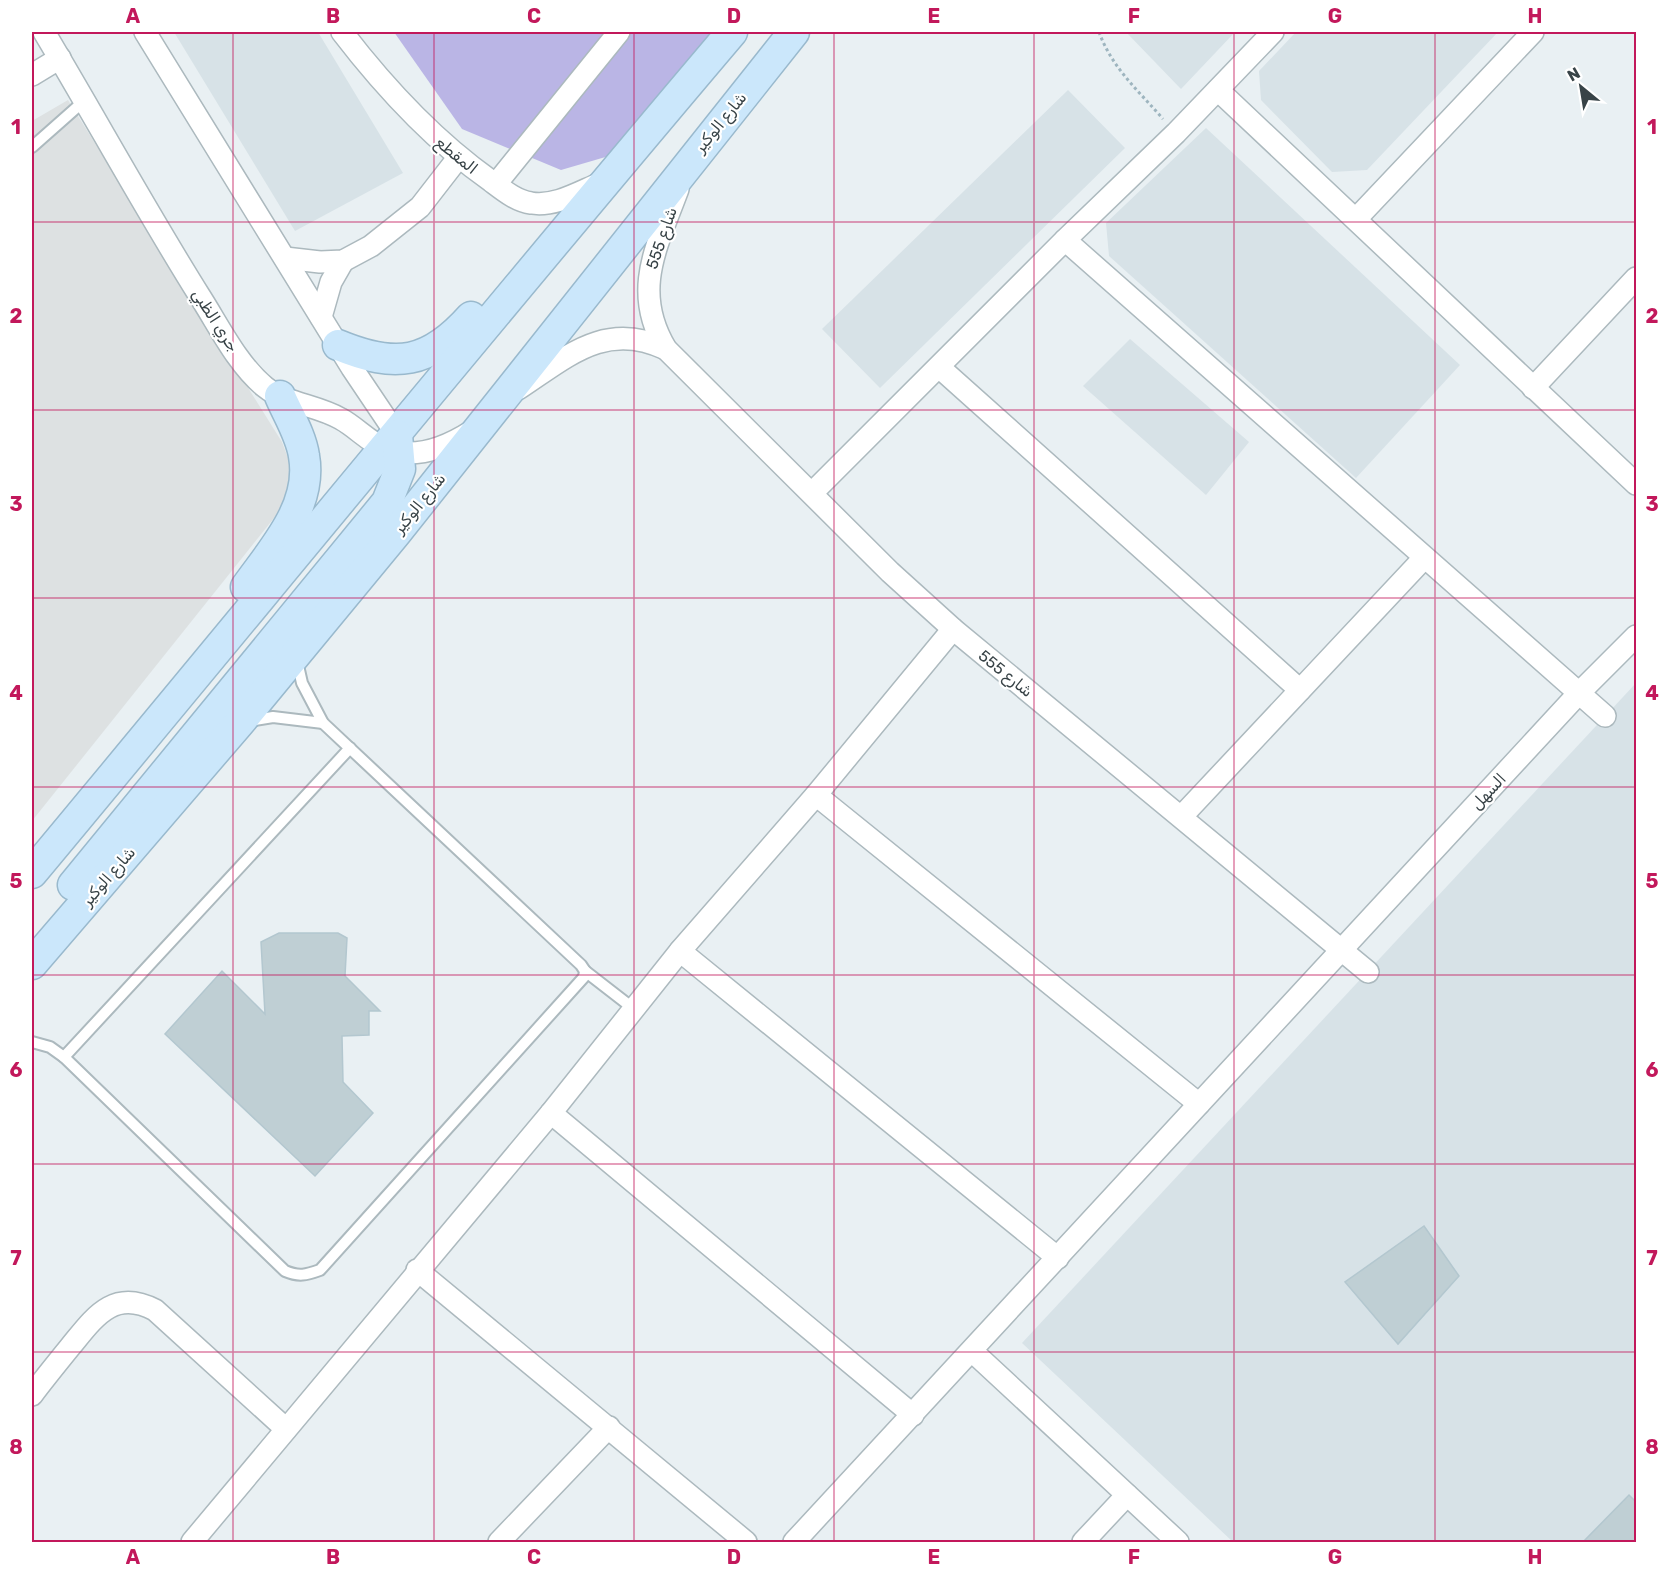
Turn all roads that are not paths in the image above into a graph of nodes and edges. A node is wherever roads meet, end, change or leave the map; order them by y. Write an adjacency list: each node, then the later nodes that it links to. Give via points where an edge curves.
1 (44, 32): 9 (street, جري الظبي)
2 (145, 32): 20 (street)
3 (342, 32): 14 (street, المقطع, via 399,100)
4 (620, 32): 17 (street)
5 (732, 32): 16 (main road)
6 (794, 32): 15 (main road, شارع الوكير)
7 (1273, 32): 11 (street)
8 (1533, 32): 18 (street)
9 (60, 58): 10 (street); 12 (street, جري الظبي)
10 (32, 75)
11 (1218, 90): 18 (street); 19 (street)
12 (84, 101): 13 (lane); 29 (street, جري الظبي, via 158,230 228,340 258,380)
13 (32, 147)
14 (458, 158): 17 (street, المقطع); 21 (street, via 434,192 397,228)
15 (688, 161): 26 (street, شارع 555, via 653,256 648,283 653,323); 30 (main road, شارع الوكير)
16 (607, 180): 17 (street, المقطع, via 558,201 540,204 523,202); 23 (main road)
17 (496, 184)
18 (1356, 219): 28 (street)
19 (1065, 240): 27 (street); 34 (street)
20 (285, 258): 21 (street); 24 (street)
21 (343, 261): 24 (street, via 331,282)
22 (1636, 278): 28 (street)
23 (523, 279): 25 (main road, via 495,290 447,342 426,355 384,360); 31 (main road)
24 (321, 317): 25 (street)
25 (338, 345): 31 (street)
26 (666, 349): 30 (street, شارع 555, via 638,339 596,342); 33 (street, شارع 555)
27 (939, 367): 33 (street); 39 (street)
28 (1533, 388): 32 (street)
29 (280, 396): 31 (street, جري الظبي, via 322,409); 37 (main road, via 304,454 306,470 301,496 292,522 227,617)
30 (498, 406): 31 (street, via 472,431 445,446 416,453); 38 (main road, شارع الوكير)
31 (394, 445): 37 (main road); 48 (main road, via 400,469 387,502)
32 (1636, 484)
33 (813, 492): 35 (street, شارع 555, via 890,572)
34 (1424, 558): 39 (street); 40 (street)
35 (953, 629): 45 (street); 46 (street, شارع 555)
36 (1636, 636): 40 (street, السهل)
37 (225, 641): 47 (main road)
38 (296, 654): 42 (main road, شارع الوكير); 43 (lane, via 302,683)
39 (1300, 690): 46 (street)
40 (1579, 693): 41 (street); 49 (street, السهل)
41 (1605, 716)
42 (240, 722): 43 (lane, via 273,717); 51 (main road, شارع الوكير)
43 (323, 723): 44 (lane)
44 (350, 748): 52 (lane); 56 (lane)
45 (816, 795): 50 (street); 57 (street)
46 (1182, 816): 49 (street, شارع 555)
47 (32, 873)
48 (32, 936)
49 (1342, 949): 53 (street, شارع 555); 57 (street, السهل)
50 (680, 951): 54 (street); 59 (street)
51 (32, 964)
52 (585, 971): 54 (lane); 56 (lane, via 579,984 320,1270 306,1276 285,1271)
53 (1368, 972)
54 (634, 1009): 58 (street)
55 (32, 1042): 56 (lane, via 50,1047)
56 (64, 1057)
57 (1199, 1104): 59 (street, السهل)
58 (551, 1113): 60 (street); 63 (street)
59 (1058, 1258): 61 (street, السهل)
60 (417, 1270): 64 (street); 65 (street)
61 (972, 1350): 63 (street, السهل); 66 (street)
62 (32, 1395): 65 (street, via 96,1316 117,1303 137,1302 155,1310)
63 (913, 1415): 70 (street, السهل)
64 (609, 1427): 68 (street); 69 (street)
65 (286, 1429): 67 (street)
66 (1127, 1495): 71 (street); 72 (street)
67 (192, 1542)
68 (499, 1542)
69 (746, 1542)
70 (794, 1542)
71 (1083, 1542)
72 (1178, 1542)

